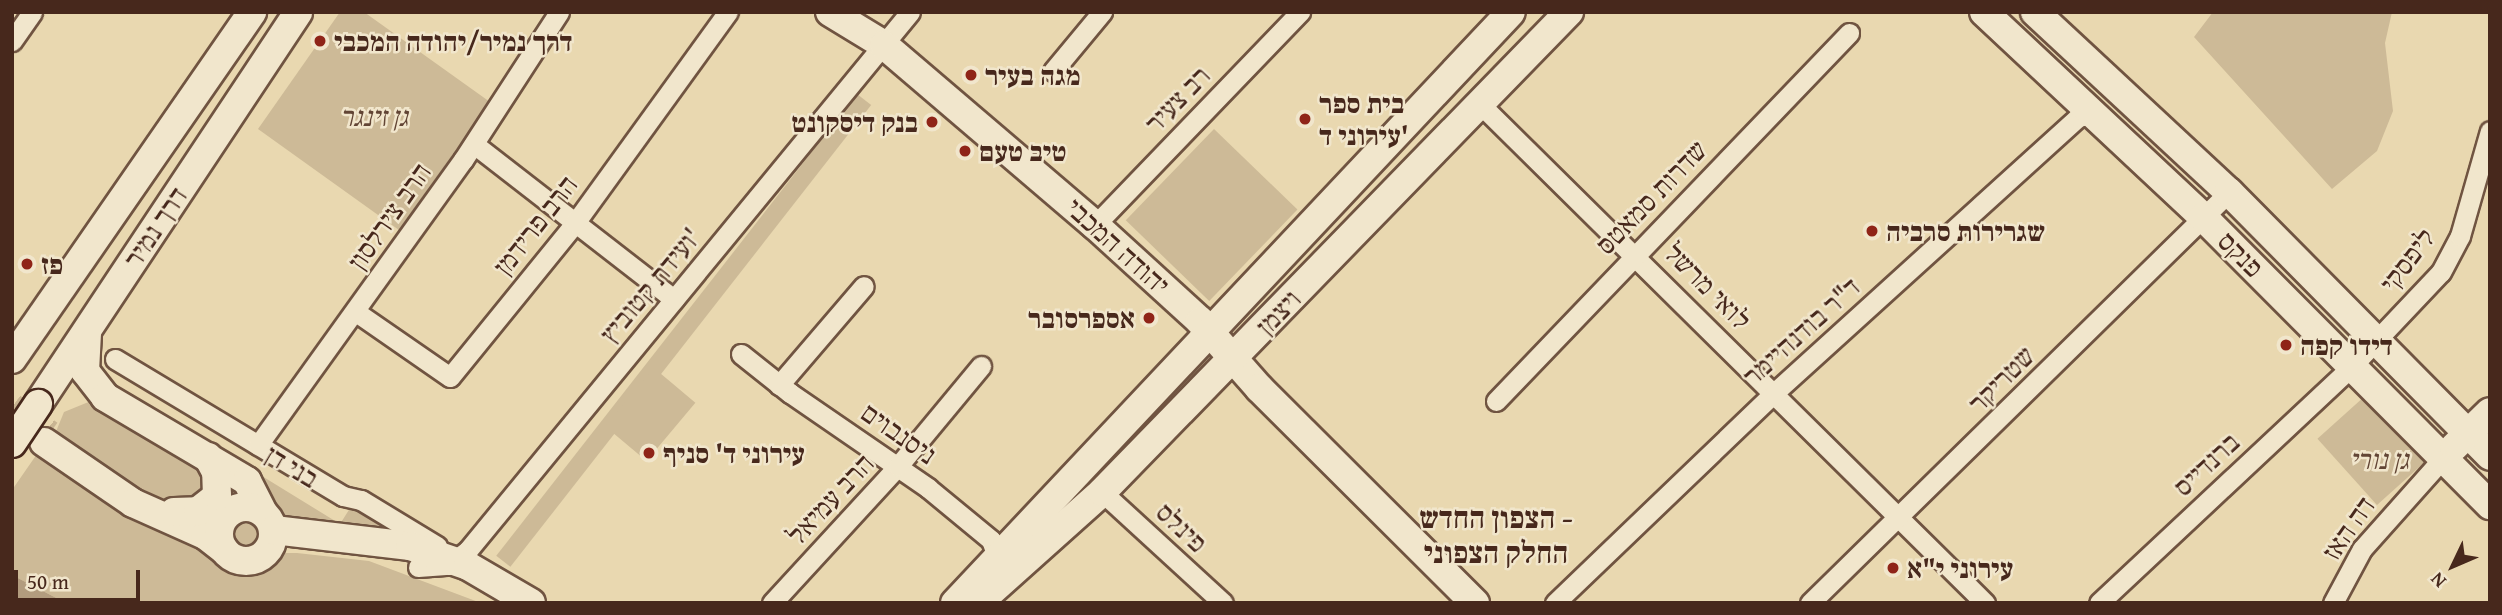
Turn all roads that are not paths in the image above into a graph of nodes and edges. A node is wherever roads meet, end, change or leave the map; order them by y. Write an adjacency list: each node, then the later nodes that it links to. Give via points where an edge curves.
1 (32, 12): 15 (street)
2 (252, 12): 35 (street, דרך נמיר)
3 (299, 12): 30 (street, דרך נמיר)
4 (559, 12): 21 (street, הרב צירלסון)
5 (728, 12): 24 (street, הרב פרידמן)
6 (830, 12): 16 (street, יהודה המכבי)
7 (910, 12): 16 (street, ועידת קטוביץ')
8 (1102, 12): 17 (street)
9 (1300, 12): 25 (street, רב צעיר)
10 (1511, 12): 31 (street, ויצמן)
11 (1569, 12): 18 (street, ויצמן)
12 (1984, 12): 19 (street, פנקס)
13 (2035, 12): 22 (street, פנקס)
14 (1849, 33): 26 (street, שדרות סמאטס)
15 (12, 41)
16 (884, 45): 25 (street, יהודה המכבי); 28 (street, ועידת קטוביץ')
17 (1053, 71)
18 (1478, 102): 26 (street, לואי מרשל); 37 (street, ויצמן)
19 (2093, 114): 23 (street, פנקס); 41 (street, ד"ר בודנהיימר, via 2078,117)
20 (2490, 131): 32 (street, ליפסקי, via 2460,236 2441,272)
21 (474, 144): 24 (street); 29 (street, הרב צירלסון)
22 (2229, 192): 23 (street, שטריקר); 32 (street, פנקס)
23 (2203, 217): 39 (street, פנקס); 56 (street, שטריקר)
24 (575, 223): 28 (street); 29 (street, הרב פרידמן, via 450,377)
25 (1095, 225): 31 (street, יהודה המכבי)
26 (1635, 253): 41 (street, לואי מרשל); 43 (street, שדרות סמאטס)
27 (864, 286): 40 (street)
28 (674, 299): 59 (street, ועידת קטוביץ')
29 (356, 312): 48 (street, הרב צירלסון)
30 (87, 330): 42 (street, via 85,371); 44 (street, דרך נמיר)
31 (1206, 336): 37 (street, יהודה המכבי); 61 (street, ויצמן)
32 (2377, 341): 39 (street, ליפסקי); 46 (street, פנקס)
33 (12, 351): 35 (street)
34 (741, 354): 40 (street, ניסנבוים)
35 (12, 359)
36 (115, 359): 48 (street, בני דן)
37 (1233, 359): 53 (street, ויצמן); 68 (street, יהודה המכבי)
38 (981, 366): 52 (street, הרב עמיאל)
39 (2352, 366): 51 (street, פנקס); 72 (street, ברנדייס)
40 (779, 385): 52 (street, ניסנבוים)
41 (1775, 392): 56 (street, לואי מרשל); 69 (street, ד"ר בודנהיימר)
42 (105, 397): 44 (street, via 78,393); 49 (street)
43 (1496, 401)
44 (38, 404): 47 (street, דרך נמיר, bridge)
45 (2490, 412): 46 (street)
46 (2468, 434): 50 (street, פנקס); 51 (street)
47 (12, 443)
48 (258, 445): 59 (street, בני דן)
49 (208, 457): 55 (street, via 216,472 217,496 198,510); 57 (street, via 247,481)
50 (2490, 457)
51 (2443, 458): 54 (street, פנקס); 73 (street, דה האז, via 2362,549)
52 (898, 466): 61 (street, ניסנבוים, via 991,540); 64 (street, הרב עמיאל)
53 (1102, 492): 61 (street, ויצמן); 67 (street, פינלס)
54 (2490, 505)
55 (174, 512): 57 (street, בני דן, via 204,522); 58 (street, בני דן, via 47,438 133,503 205,534)
56 (1902, 517): 70 (street, שטריקר); 71 (street, לואי מרשל)
57 (254, 522): 58 (street, via 219,534); 58 (street, בני דן, via 253,561 237,560); 59 (street, בני דן, via 410,546); 60 (street, בני דן)
58 (224, 550)
59 (462, 563): 60 (street); 63 (street, בני דן)
60 (418, 567): 62 (street, בני דן)
61 (1002, 567): 65 (street, ויצמן); 66 (street, ויצמן)
62 (505, 603)
63 (531, 603)
64 (772, 603)
65 (955, 603)
66 (978, 603)
67 (1223, 603)
68 (1475, 603)
69 (1555, 603)
70 (1810, 603)
71 (1985, 603)
72 (2099, 603)
73 (2333, 603)

